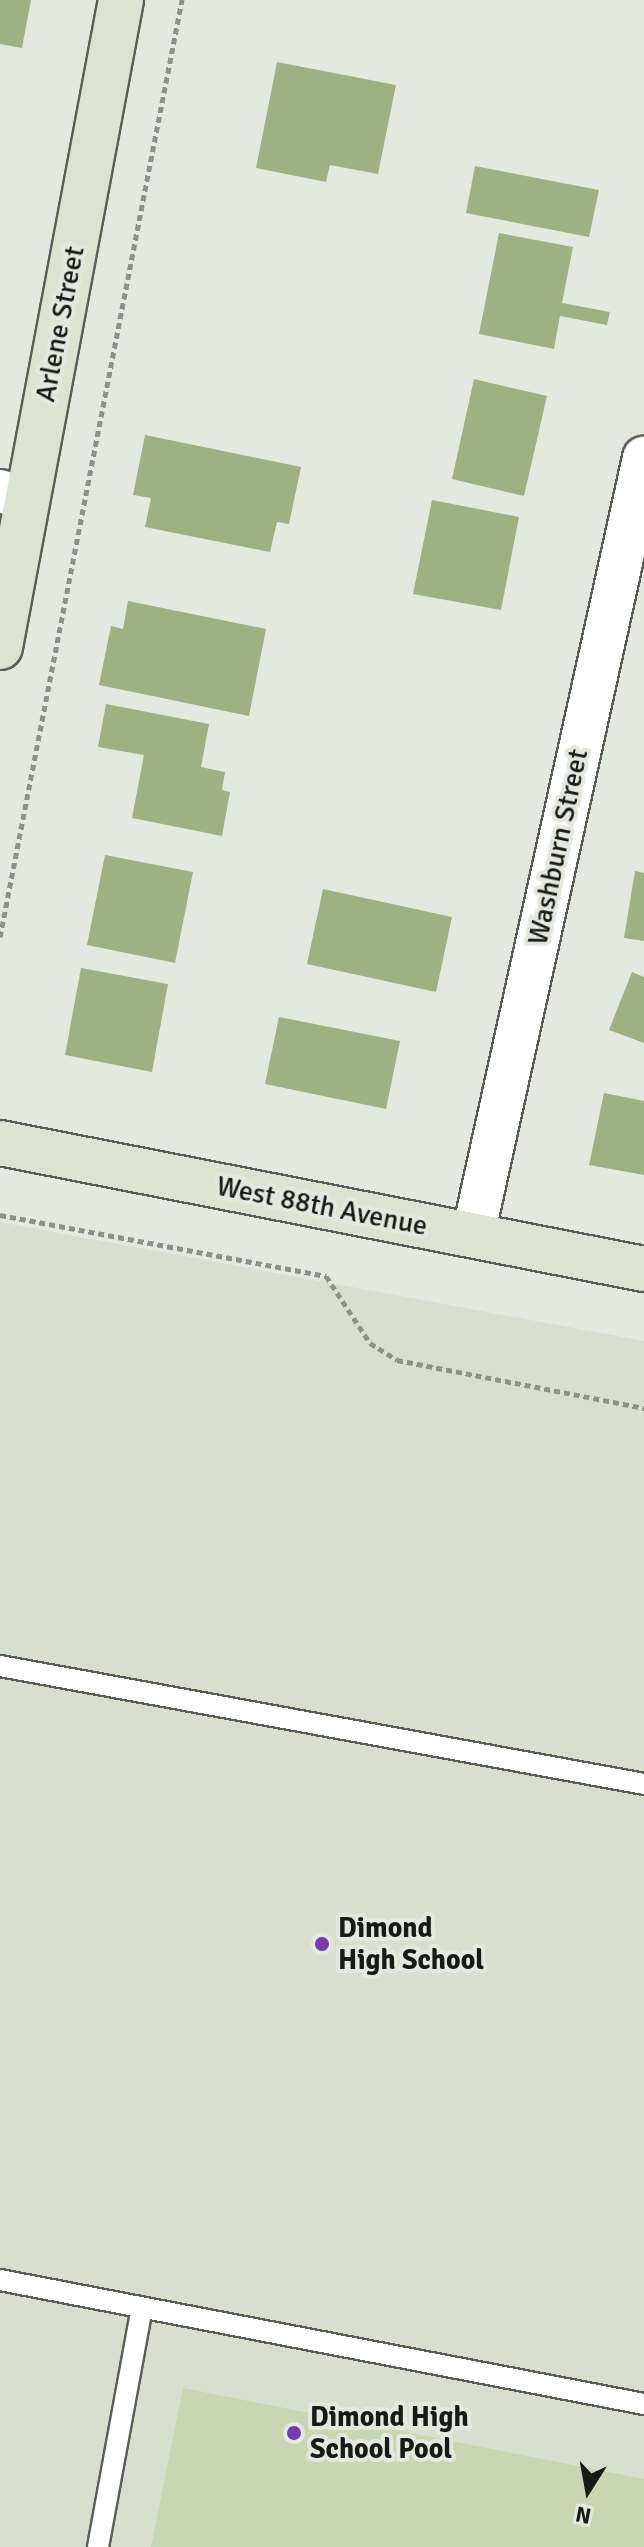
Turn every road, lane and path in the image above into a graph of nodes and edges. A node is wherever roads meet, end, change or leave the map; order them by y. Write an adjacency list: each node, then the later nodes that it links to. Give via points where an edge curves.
1 (121, 0): 4 (street, Arlene Street)
2 (182, 0): 6 (path)
3 (644, 458): 9 (street, Washburn Street)
4 (14, 495): 5 (street, Arlene Street)
5 (0, 647)
6 (0, 937)
7 (0, 1143): 9 (street, West 88th Avenue)
8 (0, 1215): 11 (path, via 326,1276 370,1343 397,1360)
9 (473, 1235): 10 (street, West 88th Avenue)
10 (644, 1269)
11 (644, 1408)
12 (0, 1666): 13 (lane)
13 (644, 1784)
14 (0, 2280): 15 (lane)
15 (142, 2308): 16 (lane); 17 (lane)
16 (644, 2404)
17 (98, 2547)

